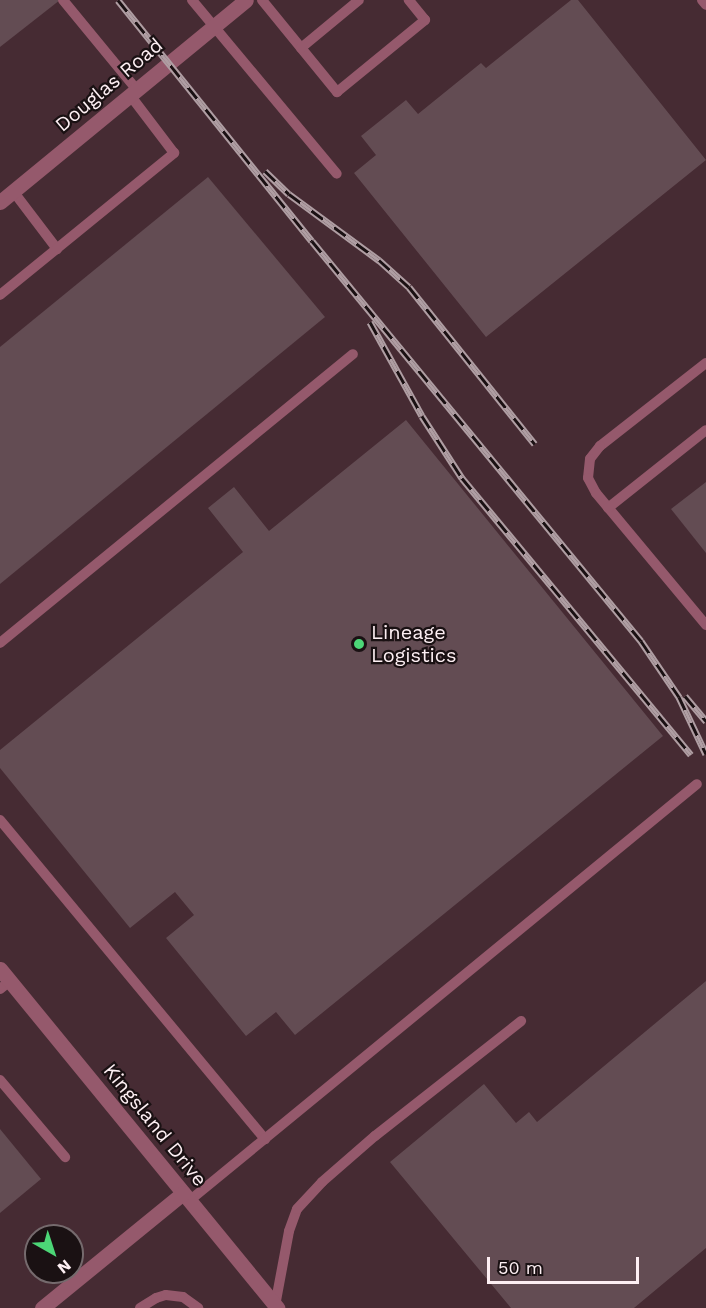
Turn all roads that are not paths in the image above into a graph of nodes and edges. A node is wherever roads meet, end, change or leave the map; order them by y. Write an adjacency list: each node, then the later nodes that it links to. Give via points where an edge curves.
1 (63, 0): 11 (lane)
2 (192, 0): 9 (lane)
3 (246, 0): 9 (street, Douglas Road)
4 (262, 0): 10 (lane)
5 (359, 0): 10 (lane)
6 (409, 0): 10 (lane, via 425,20 337,92)
7 (702, 0): 8 (lane)
8 (706, 5)
9 (213, 26): 11 (street, Douglas Road); 12 (lane)
10 (301, 48)
11 (133, 93): 13 (street, Douglas Road); 15 (lane, via 174,153)
12 (337, 174)
13 (13, 191): 14 (street, Douglas Road); 15 (lane)
14 (0, 202)
15 (57, 249): 16 (lane)
16 (0, 295)
17 (353, 354): 22 (lane)
18 (706, 363): 20 (lane, via 600,446 590,459 588,478)
19 (706, 430): 20 (lane)
20 (609, 508): 21 (lane)
21 (706, 625)
22 (0, 643)
23 (697, 784): 28 (lane)
24 (0, 820): 28 (lane)
25 (3, 980): 30 (street, Kingsland Drive)
26 (521, 1021): 31 (lane, via 375,1136 297,1209 289,1231)
27 (0, 1080): 29 (lane)
28 (265, 1138): 30 (lane)
29 (65, 1157)
30 (186, 1197): 31 (street, Kingsland Drive); 32 (street)
31 (276, 1307)
32 (42, 1308)
33 (140, 1308): 34 (lane, via 166,1295 183,1298)
34 (198, 1308)

